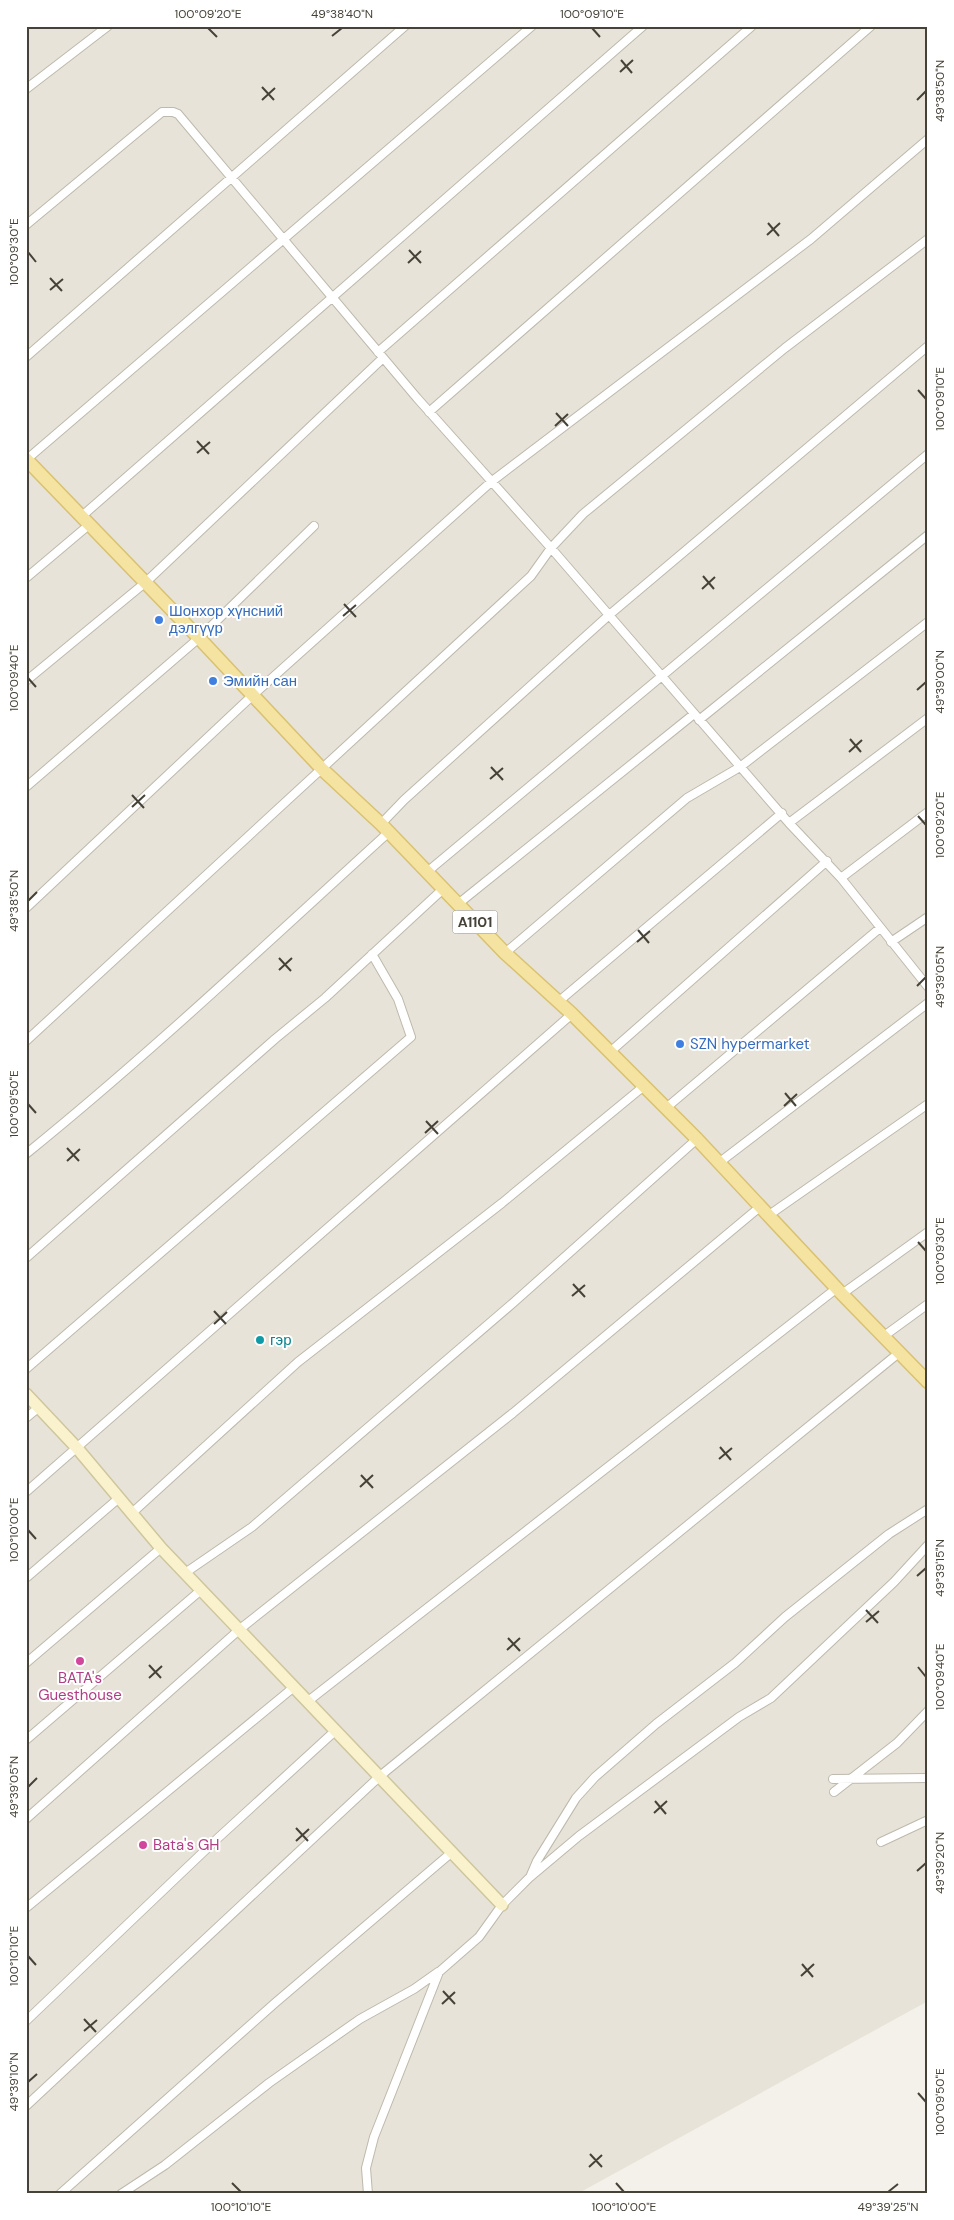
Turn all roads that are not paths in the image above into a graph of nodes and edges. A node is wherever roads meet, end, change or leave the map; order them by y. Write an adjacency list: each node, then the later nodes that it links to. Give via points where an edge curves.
1 (108, 26): 7 (street)
2 (404, 26): 9 (street)
3 (532, 26): 11 (street)
4 (643, 26): 13 (street)
5 (752, 26): 15 (street)
6 (871, 26): 17 (street)
7 (26, 89)
8 (928, 139): 20 (street, via 811,239)
9 (231, 178): 10 (street, via 178,114 162,112); 11 (street); 16 (street)
10 (26, 225)
11 (283, 238): 13 (street); 19 (street)
12 (928, 239): 24 (street, via 785,348 583,514)
13 (332, 297): 15 (street); 21 (street)
14 (928, 346): 27 (street)
15 (381, 355): 17 (street); 26 (street)
16 (26, 357)
17 (429, 412): 20 (street)
18 (928, 454): 30 (street)
19 (26, 460): 21 (main road, A1101)
20 (491, 482): 24 (street); 32 (street)
21 (86, 520): 25 (street); 26 (main road, A1101)
22 (314, 526): 29 (street)
23 (928, 535): 33 (street)
24 (551, 548): 27 (street); 36 (street, via 531,576)
25 (26, 578)
26 (146, 582): 29 (main road, A1101); 31 (street)
27 (608, 616): 30 (street); 41 (street, via 404,800)
28 (928, 622): 35 (street)
29 (199, 638): 32 (main road, A1101); 37 (street)
30 (661, 677): 33 (street); 43 (street)
31 (26, 681)
32 (253, 695): 36 (main road, A1101); 47 (street)
33 (697, 717): 35 (street); 46 (street)
34 (928, 718): 40 (street)
35 (740, 767): 39 (street); 51 (street, via 687,798)
36 (323, 770): 41 (main road, A1101); 57 (street)
37 (26, 787)
38 (928, 812): 44 (street)
39 (782, 813): 40 (street); 54 (street)
40 (789, 823): 42 (street)
41 (385, 828): 43 (main road, A1101); 63 (street, via 207,998)
42 (827, 862): 44 (street); 58 (street)
43 (427, 872): 45 (main road, A1101)
44 (841, 878): 49 (street)
45 (443, 889): 46 (main road, A1101); 52 (street)
46 (458, 904): 51 (main road, A1101)
47 (26, 908)
48 (928, 917): 50 (street)
49 (880, 928): 50 (street); 61 (street)
50 (891, 942): 53 (street)
51 (505, 953): 54 (main road, A1101)
52 (372, 954): 67 (street); 72 (street, via 398,999 411,1037)
53 (928, 987)
54 (558, 1002): 56 (main road, A1101)
55 (928, 1003): 64 (street)
56 (572, 1014): 58 (main road, A1101); 77 (street)
57 (26, 1042)
58 (610, 1052): 59 (main road, A1101)
59 (644, 1086): 61 (main road, A1101); 81 (street, via 502,1203 298,1362)
60 (928, 1104): 65 (street)
61 (666, 1108): 62 (main road, A1101)
62 (697, 1139): 64 (main road, A1101); 84 (street, via 514,1303 252,1527)
63 (26, 1154)
64 (720, 1162): 65 (main road, A1101)
65 (765, 1210): 68 (main road, A1101); 87 (street)
66 (928, 1232): 68 (street)
67 (26, 1258)
68 (840, 1291): 70 (main road, A1101); 90 (street)
69 (928, 1304): 70 (street)
70 (884, 1336): 71 (main road, A1101)
71 (900, 1352): 73 (main road, A1101); 94 (street)
72 (26, 1369)
73 (928, 1382)
74 (26, 1394): 75 (main road)
75 (38, 1408): 76 (street); 77 (main road)
76 (26, 1418)
77 (77, 1448): 78 (street); 79 (main road)
78 (26, 1492)
79 (119, 1498): 81 (main road); 85 (street)
80 (928, 1509): 103 (street, via 881,1540 595,1777 576,1798)
81 (132, 1513): 83 (main road)
82 (928, 1544): 103 (street, via 894,1582 771,1698 720,1730 579,1836)
83 (161, 1548): 84 (main road); 88 (street)
84 (184, 1573): 86 (main road)
85 (26, 1578)
86 (201, 1590): 87 (main road); 93 (street)
87 (240, 1629): 89 (main road); 99 (street)
88 (26, 1663)
89 (294, 1687): 90 (main road); 105 (street)
90 (307, 1702): 92 (main road)
91 (928, 1712): 97 (street, via 897,1743)
92 (335, 1732): 94 (main road); 107 (street, via 218,1838)
93 (26, 1740)
94 (380, 1776): 102 (main road); 108 (street)
95 (928, 1778): 97 (street)
96 (833, 1779): 97 (street)
97 (849, 1779): 98 (street)
98 (834, 1792)
99 (26, 1820)
100 (928, 1820): 101 (street)
101 (881, 1842)
102 (451, 1853): 104 (main road); 109 (street)
103 (529, 1878): 104 (street)
104 (502, 1905): 106 (street, via 479,1937)
105 (26, 1908)
106 (439, 1972): 110 (street, via 360,2019); 111 (street, via 374,2137 366,2168)
107 (26, 2021)
108 (26, 2106)
109 (60, 2194)
110 (121, 2194)
111 (368, 2194)

